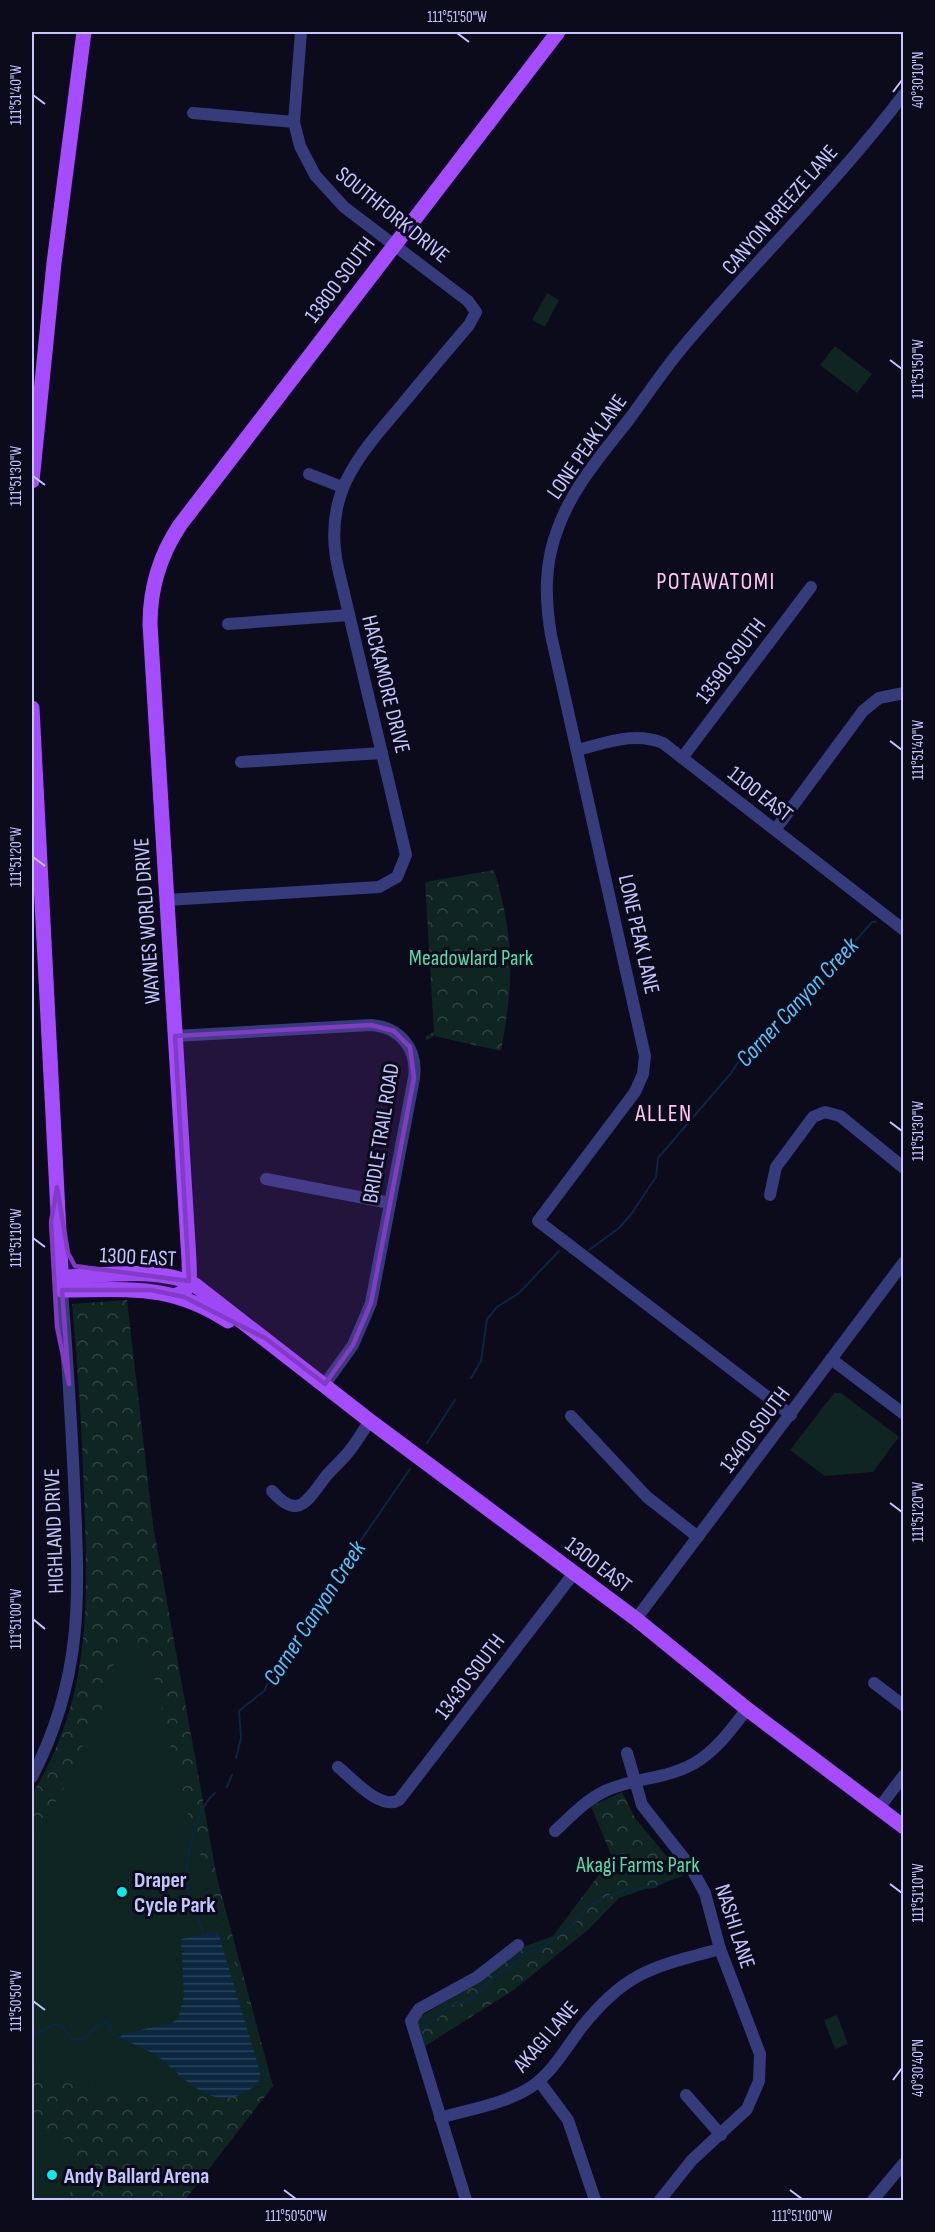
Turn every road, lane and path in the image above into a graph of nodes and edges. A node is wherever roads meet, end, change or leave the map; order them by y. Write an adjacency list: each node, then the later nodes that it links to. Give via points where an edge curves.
1 (84, 32): 11 (main road, via 55,253)
2 (301, 32): 6 (street, SOUTHFORK DRIVE)
3 (558, 32): 7 (main road, 13800 SOUTH)
4 (903, 94): 9 (street, CANYON BREEZE LANE)
5 (193, 112): 6 (street)
6 (294, 122): 7 (street, SOUTHFORK DRIVE, via 304,156 321,184)
7 (394, 245): 8 (street, SOUTHFORK DRIVE, via 468,301); 13 (main road, 13800 SOUTH, via 180,525)
8 (476, 312): 12 (street, HACKAMORE DRIVE, via 362,452)
9 (682, 348): 19 (street, LONE PEAK LANE, via 579,486 550,553 546,594 549,622)
10 (309, 474): 12 (street)
11 (32, 481)
12 (342, 487): 15 (street, HACKAMORE DRIVE, via 333,540)
13 (162, 558): 26 (main road, WAYNES WORLD DRIVE, via 152,594 150,624)
14 (812, 587): 22 (street, 13590 SOUTH)
15 (349, 615): 16 (street); 20 (street, HACKAMORE DRIVE)
16 (228, 624)
17 (903, 693): 25 (street, via 879,698 863,711)
18 (32, 708): 21 (main road, HIGHLAND DRIVE)
19 (577, 750): 22 (street, 1100 EAST, via 642,736 663,743); 43 (street, LONE PEAK LANE, via 644,1046 644,1065 635,1092 538,1221)
20 (382, 753): 23 (street); 26 (street, HACKAMORE DRIVE, via 406,849 403,867 392,881 372,888)
21 (33, 758): 24 (main road, HIGHLAND DRIVE)
22 (682, 758): 25 (street, 1100 EAST)
23 (241, 762)
24 (34, 792): 31 (main road, HIGHLAND DRIVE)
25 (775, 830): 27 (street, 1100 EAST)
26 (167, 900): 28 (main road, WAYNES WORLD DRIVE)
27 (903, 930)
28 (175, 1036): 33 (street, BRIDLE TRAIL ROAD, via 371,1025 400,1036 410,1047 415,1070); 36 (main road, WAYNES WORLD DRIVE)
29 (903, 1168): 32 (street, via 840,1116 825,1112 813,1117 776,1167)
30 (266, 1179): 33 (street)
31 (57, 1187): 35 (main road, via 72,1264 81,1270); 37 (main road, HIGHLAND DRIVE)
32 (770, 1195)
33 (390, 1203): 41 (street, BRIDLE TRAIL ROAD, via 367,1314 353,1345)
34 (903, 1262): 40 (street, 13400 SOUTH)
35 (119, 1275): 36 (main road, 1300 EAST, via 160,1276); 37 (main road, 1300 EAST)
36 (189, 1282): 38 (main road, via 184,1292); 39 (main road, 1300 EAST)
37 (60, 1286): 38 (main road, 1300 EAST); 56 (street, HIGHLAND DRIVE, via 58,1341 69,1384 79,1594 74,1658 63,1702)
38 (177, 1295): 39 (main road, 1300 EAST)
39 (265, 1338): 41 (main road, 1300 EAST)
40 (831, 1359): 42 (street); 43 (street, 13400 SOUTH)
41 (325, 1384): 45 (main road, 1300 EAST)
42 (903, 1414)
43 (792, 1415): 47 (street, 13400 SOUTH)
44 (571, 1416): 47 (street, via 647,1497)
45 (370, 1421): 46 (street, via 307,1502 286,1504); 48 (main road, 1300 EAST)
46 (272, 1491)
47 (698, 1538): 49 (street, 13400 SOUTH)
48 (574, 1573): 49 (main road, 1300 EAST); 54 (street, 13430 SOUTH, via 396,1802 381,1800)
49 (636, 1620): 52 (main road, 1300 EAST)
50 (874, 1683): 51 (street)
51 (903, 1706)
52 (747, 1709): 57 (street, via 716,1747 695,1763); 58 (main road, 1300 EAST)
53 (627, 1753): 57 (street, NASHI LANE)
54 (338, 1767)
55 (903, 1775): 58 (street)
56 (32, 1777)
57 (634, 1782): 60 (street, via 594,1797); 62 (street, NASHI LANE, via 647,1814 701,1886)
58 (879, 1808): 59 (main road, 1300 EAST)
59 (903, 1827)
60 (555, 1831)
61 (518, 1945): 65 (street, via 477,1977 419,2010 412,2018)
62 (720, 1949): 63 (street, AKAGI LANE, via 652,1968 624,1983 601,2004); 66 (street, NASHI LANE, via 756,2039 760,2061 752,2100)
63 (539, 2081): 65 (street, AKAGI LANE, via 509,2097); 69 (street, via 568,2120)
64 (687, 2094): 66 (street)
65 (440, 2118): 68 (street)
66 (721, 2135): 70 (street, NASHI LANE, via 684,2168)
67 (903, 2163): 71 (street)
68 (466, 2200)
69 (595, 2200)
70 (660, 2200)
71 (873, 2200)

